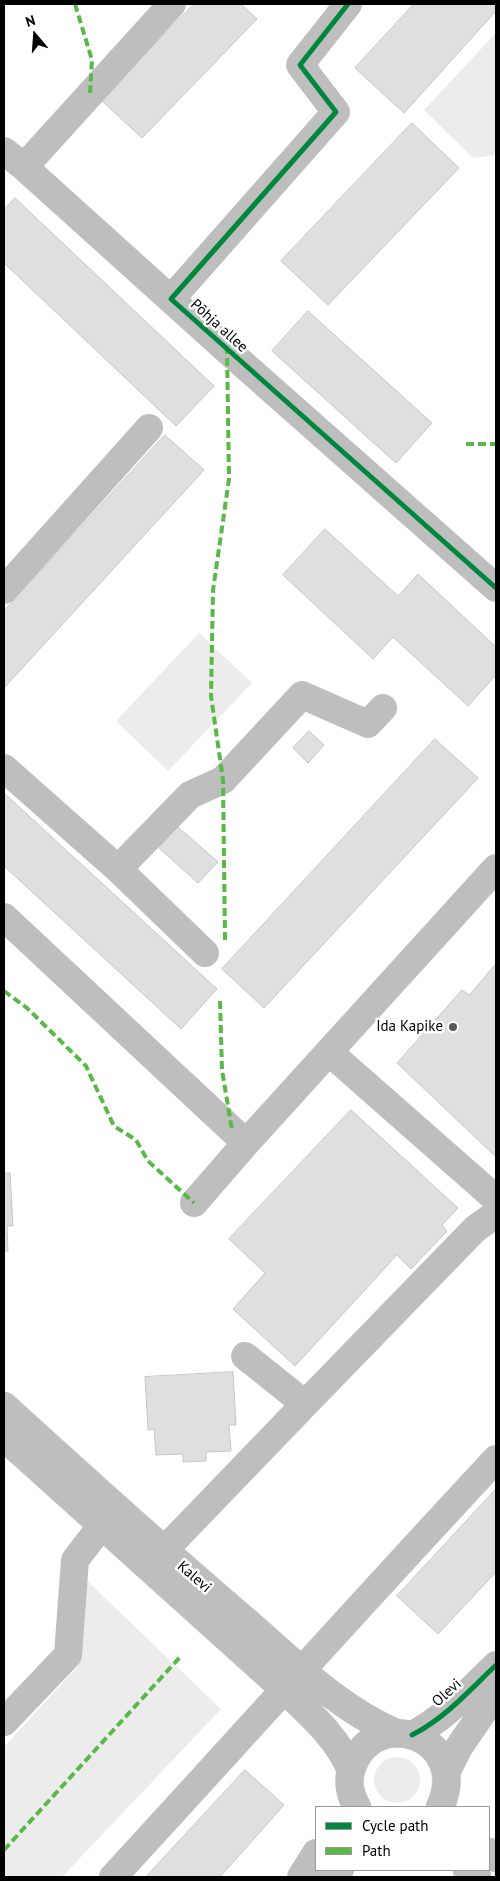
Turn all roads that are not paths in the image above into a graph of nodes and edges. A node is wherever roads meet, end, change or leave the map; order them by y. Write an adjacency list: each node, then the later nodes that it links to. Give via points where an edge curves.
1 (172, 4): 3 (street)
2 (348, 4): 4 (street, Põhja allee, via 300,65 336,112)
3 (14, 159): 4 (street)
4 (171, 299): 6 (street, Põhja allee)
5 (149, 428): 7 (street)
6 (496, 588)
7 (4, 590)
8 (383, 708): 11 (street, via 368,724 302,695 222,780 190,795)
9 (4, 768): 11 (street)
10 (496, 868): 14 (street)
11 (118, 869): 13 (street)
12 (4, 917): 15 (street)
13 (205, 954)
14 (329, 1052): 15 (street); 16 (street)
15 (246, 1143): 17 (street)
16 (496, 1200)
17 (194, 1203)
18 (496, 1214): 20 (street, via 475,1229)
19 (245, 1356): 20 (street)
20 (305, 1404): 25 (street)
21 (4, 1406): 25 (street, Kalevi)
22 (4, 1437): 24 (street, Kalevi)
23 (496, 1459): 27 (street)
24 (102, 1525): 25 (street, Kalevi); 29 (street, via 75,1560 68,1655)
25 (155, 1558): 27 (street, Kalevi)
26 (496, 1666): 30 (street, Olevi, via 422,1730)
27 (294, 1680): 30 (street, Kalevi, via 370,1722); 31 (street, Kalevi, via 340,1748); 36 (street)
28 (496, 1693): 32 (street, via 459,1747)
29 (4, 1722)
30 (404, 1734): 31 (street, via 386,1734 367,1744 354,1761); 32 (street, Kalevi, via 426,1742 440,1757)
31 (350, 1776): 33 (street); 34 (street, Kalevi)
32 (447, 1794)
33 (340, 1806)
34 (357, 1806)
35 (315, 1855): 37 (street)
36 (112, 1877)
37 (302, 1877)

